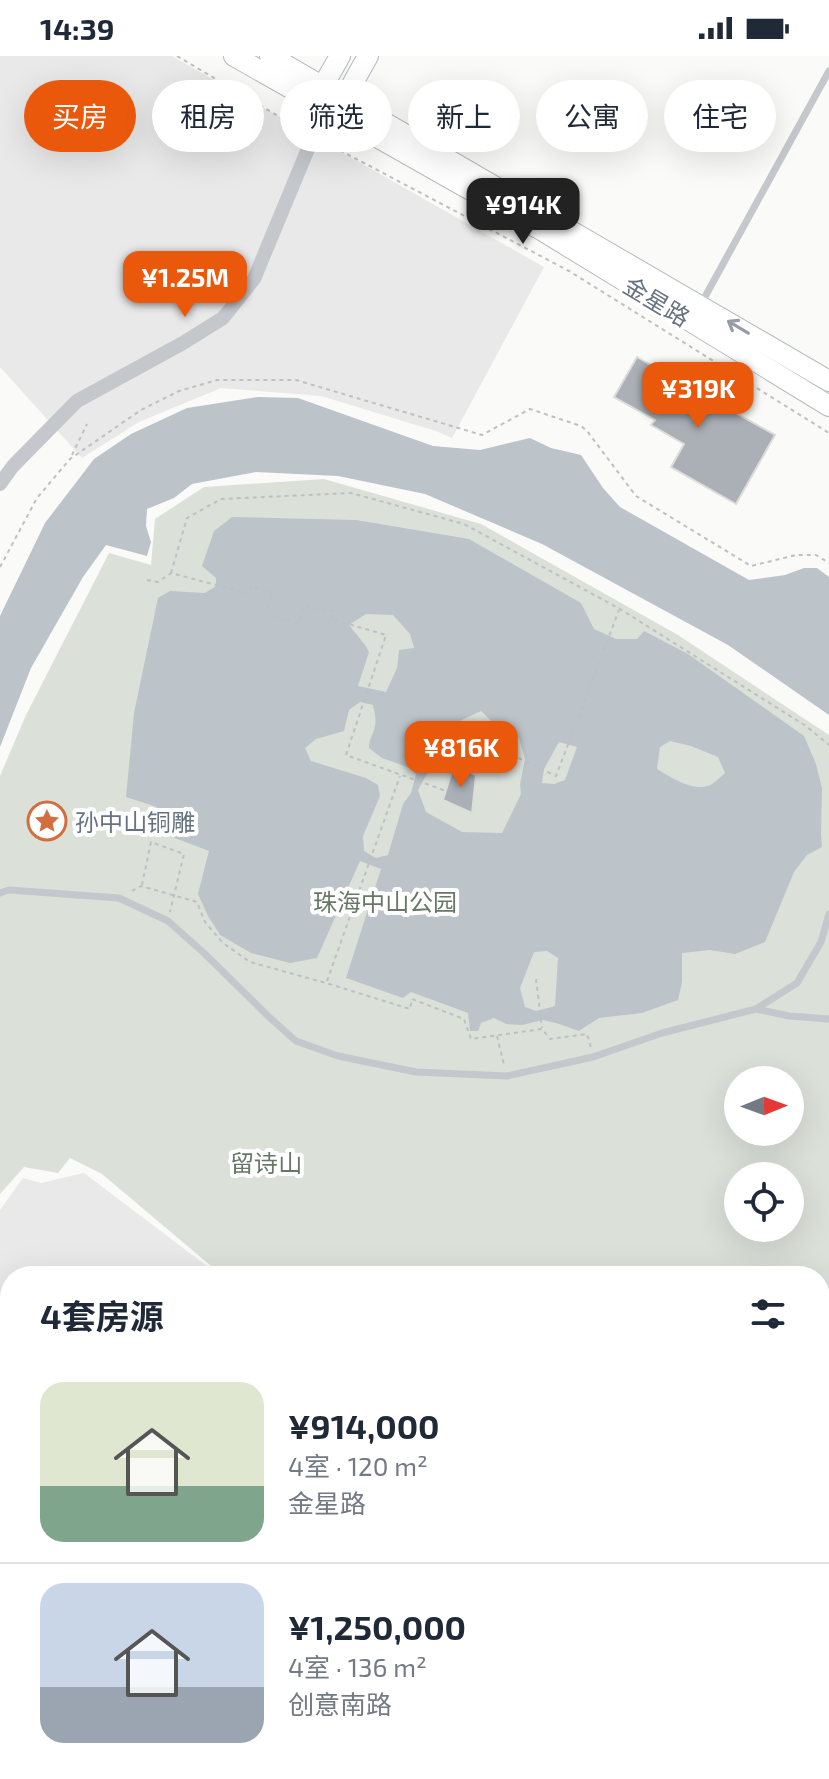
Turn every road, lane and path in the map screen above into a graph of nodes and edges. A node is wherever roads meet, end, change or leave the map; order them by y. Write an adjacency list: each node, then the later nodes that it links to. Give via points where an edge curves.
1 (177, 56): 11 (path)
2 (234, 56): 7 (street, 金星路)
3 (270, 56): 8 (street, 金星路)
4 (340, 56): 9 (street)
5 (368, 56): 10 (street)
6 (829, 71): 15 (lane)
7 (283, 80)
8 (300, 80)
9 (334, 80)
10 (347, 80)
11 (280, 117)
12 (392, 140): 15 (street, 金星路)
13 (306, 152): 21 (street, via 254,279 223,318 77,401)
14 (343, 152): 19 (path, via 569,271)
15 (694, 313): 16 (street, 金星路, one-way to 15); 17 (street, 金星路)
16 (829, 381)
17 (829, 406)
18 (87, 424): 20 (path)
19 (829, 433)
20 (70, 459): 22 (path, via 141,410 217,380 296,380 482,435 530,409 581,426 636,496 751,566 796,555 816,555); 23 (path, via 37,498)
21 (0, 484)
22 (829, 563)
23 (0, 567)
24 (171, 573): 25 (path, via 158,582); 26 (path, via 187,518 221,499 351,493 464,524); 29 (path, via 250,594 251,587 273,592 266,615 299,623 304,606 334,612 331,619 386,635 346,755)
25 (147, 580)
26 (620, 609): 27 (path); 28 (path, via 556,776 502,750 465,752)
27 (829, 745)
28 (458, 767)
29 (401, 775): 30 (path); 38 (path)
30 (446, 791)
31 (141, 886): 33 (path); 33 (path, via 151,842 184,854); 34 (path)
32 (0, 893): 34 (lane)
33 (175, 896): 36 (path); 38 (path, via 197,902 223,943 250,962)
34 (119, 898): 36 (lane)
35 (829, 914): 39 (lane, via 821,942 797,983)
36 (168, 921): 44 (lane, via 296,1041 338,1056 416,1072)
37 (536, 979): 41 (path)
38 (326, 983): 42 (path, via 410,1009 412,999 464,1019 471,1039)
39 (756, 1009): 40 (lane); 43 (lane)
40 (829, 1019)
41 (542, 1029): 42 (path); 43 (path, via 550,1039 587,1034)
42 (497, 1035): 44 (path)
43 (593, 1057): 44 (lane)
44 (507, 1076)

